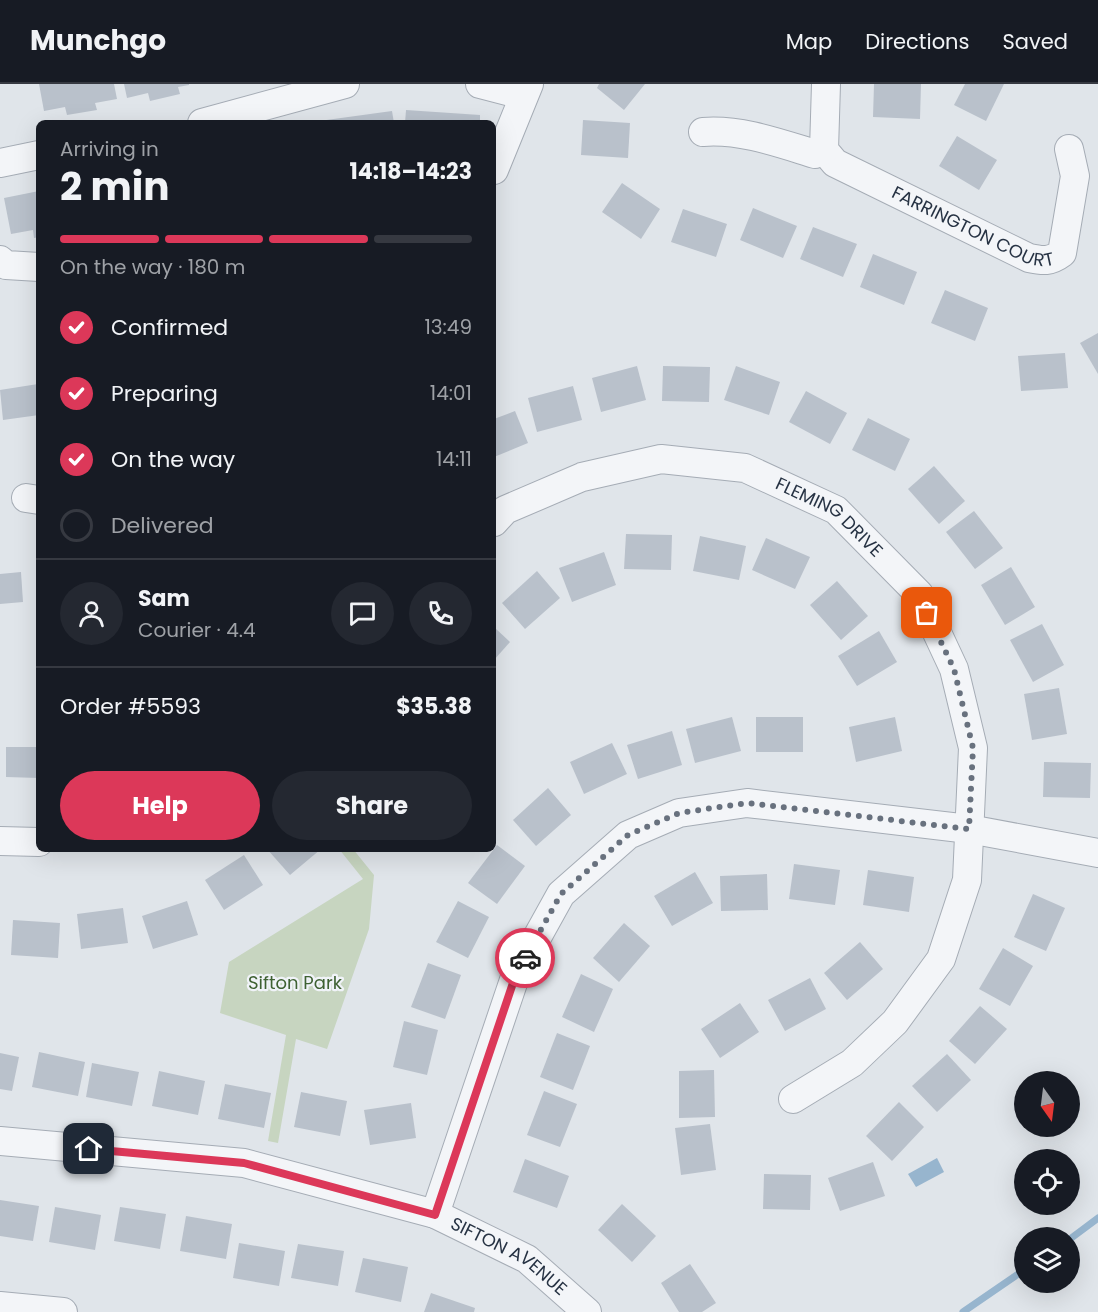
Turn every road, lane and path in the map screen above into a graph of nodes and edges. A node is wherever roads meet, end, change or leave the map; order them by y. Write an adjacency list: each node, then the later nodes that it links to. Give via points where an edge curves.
1 (345, 84): 5 (street)
2 (480, 84): 4 (street)
3 (826, 84): 8 (street)
4 (526, 89): 11 (street)
5 (213, 120)
6 (703, 132): 8 (street, via 764,139 814,154)
7 (1069, 149): 8 (street, FARRINGTON COURT, via 1075,176 1062,253 1044,261 1029,258 835,163)
8 (824, 150)
9 (36, 155): 10 (street)
10 (0, 163)
11 (496, 165)
12 (0, 260): 13 (street, via 6,265)
13 (36, 267)
14 (496, 520): 15 (street, FLEMING DRIVE, via 506,510 582,477 661,459 745,468 836,510 919,594 954,669 973,748)
15 (969, 829): 18 (street); 19 (street, FLEMING DRIVE, via 967,879 941,959 895,1022 852,1063); 21 (street, via 747,803 679,813 628,835 561,894 515,977)
16 (0, 841): 17 (street)
17 (36, 842)
18 (1098, 854)
19 (793, 1099)
20 (0, 1141): 21 (street, SIFTON AVENUE, via 244,1163)
21 (435, 1215): 24 (street, SIFTON AVENUE, via 527,1259)
22 (0, 1306): 23 (street)
23 (63, 1312)
24 (587, 1312)

